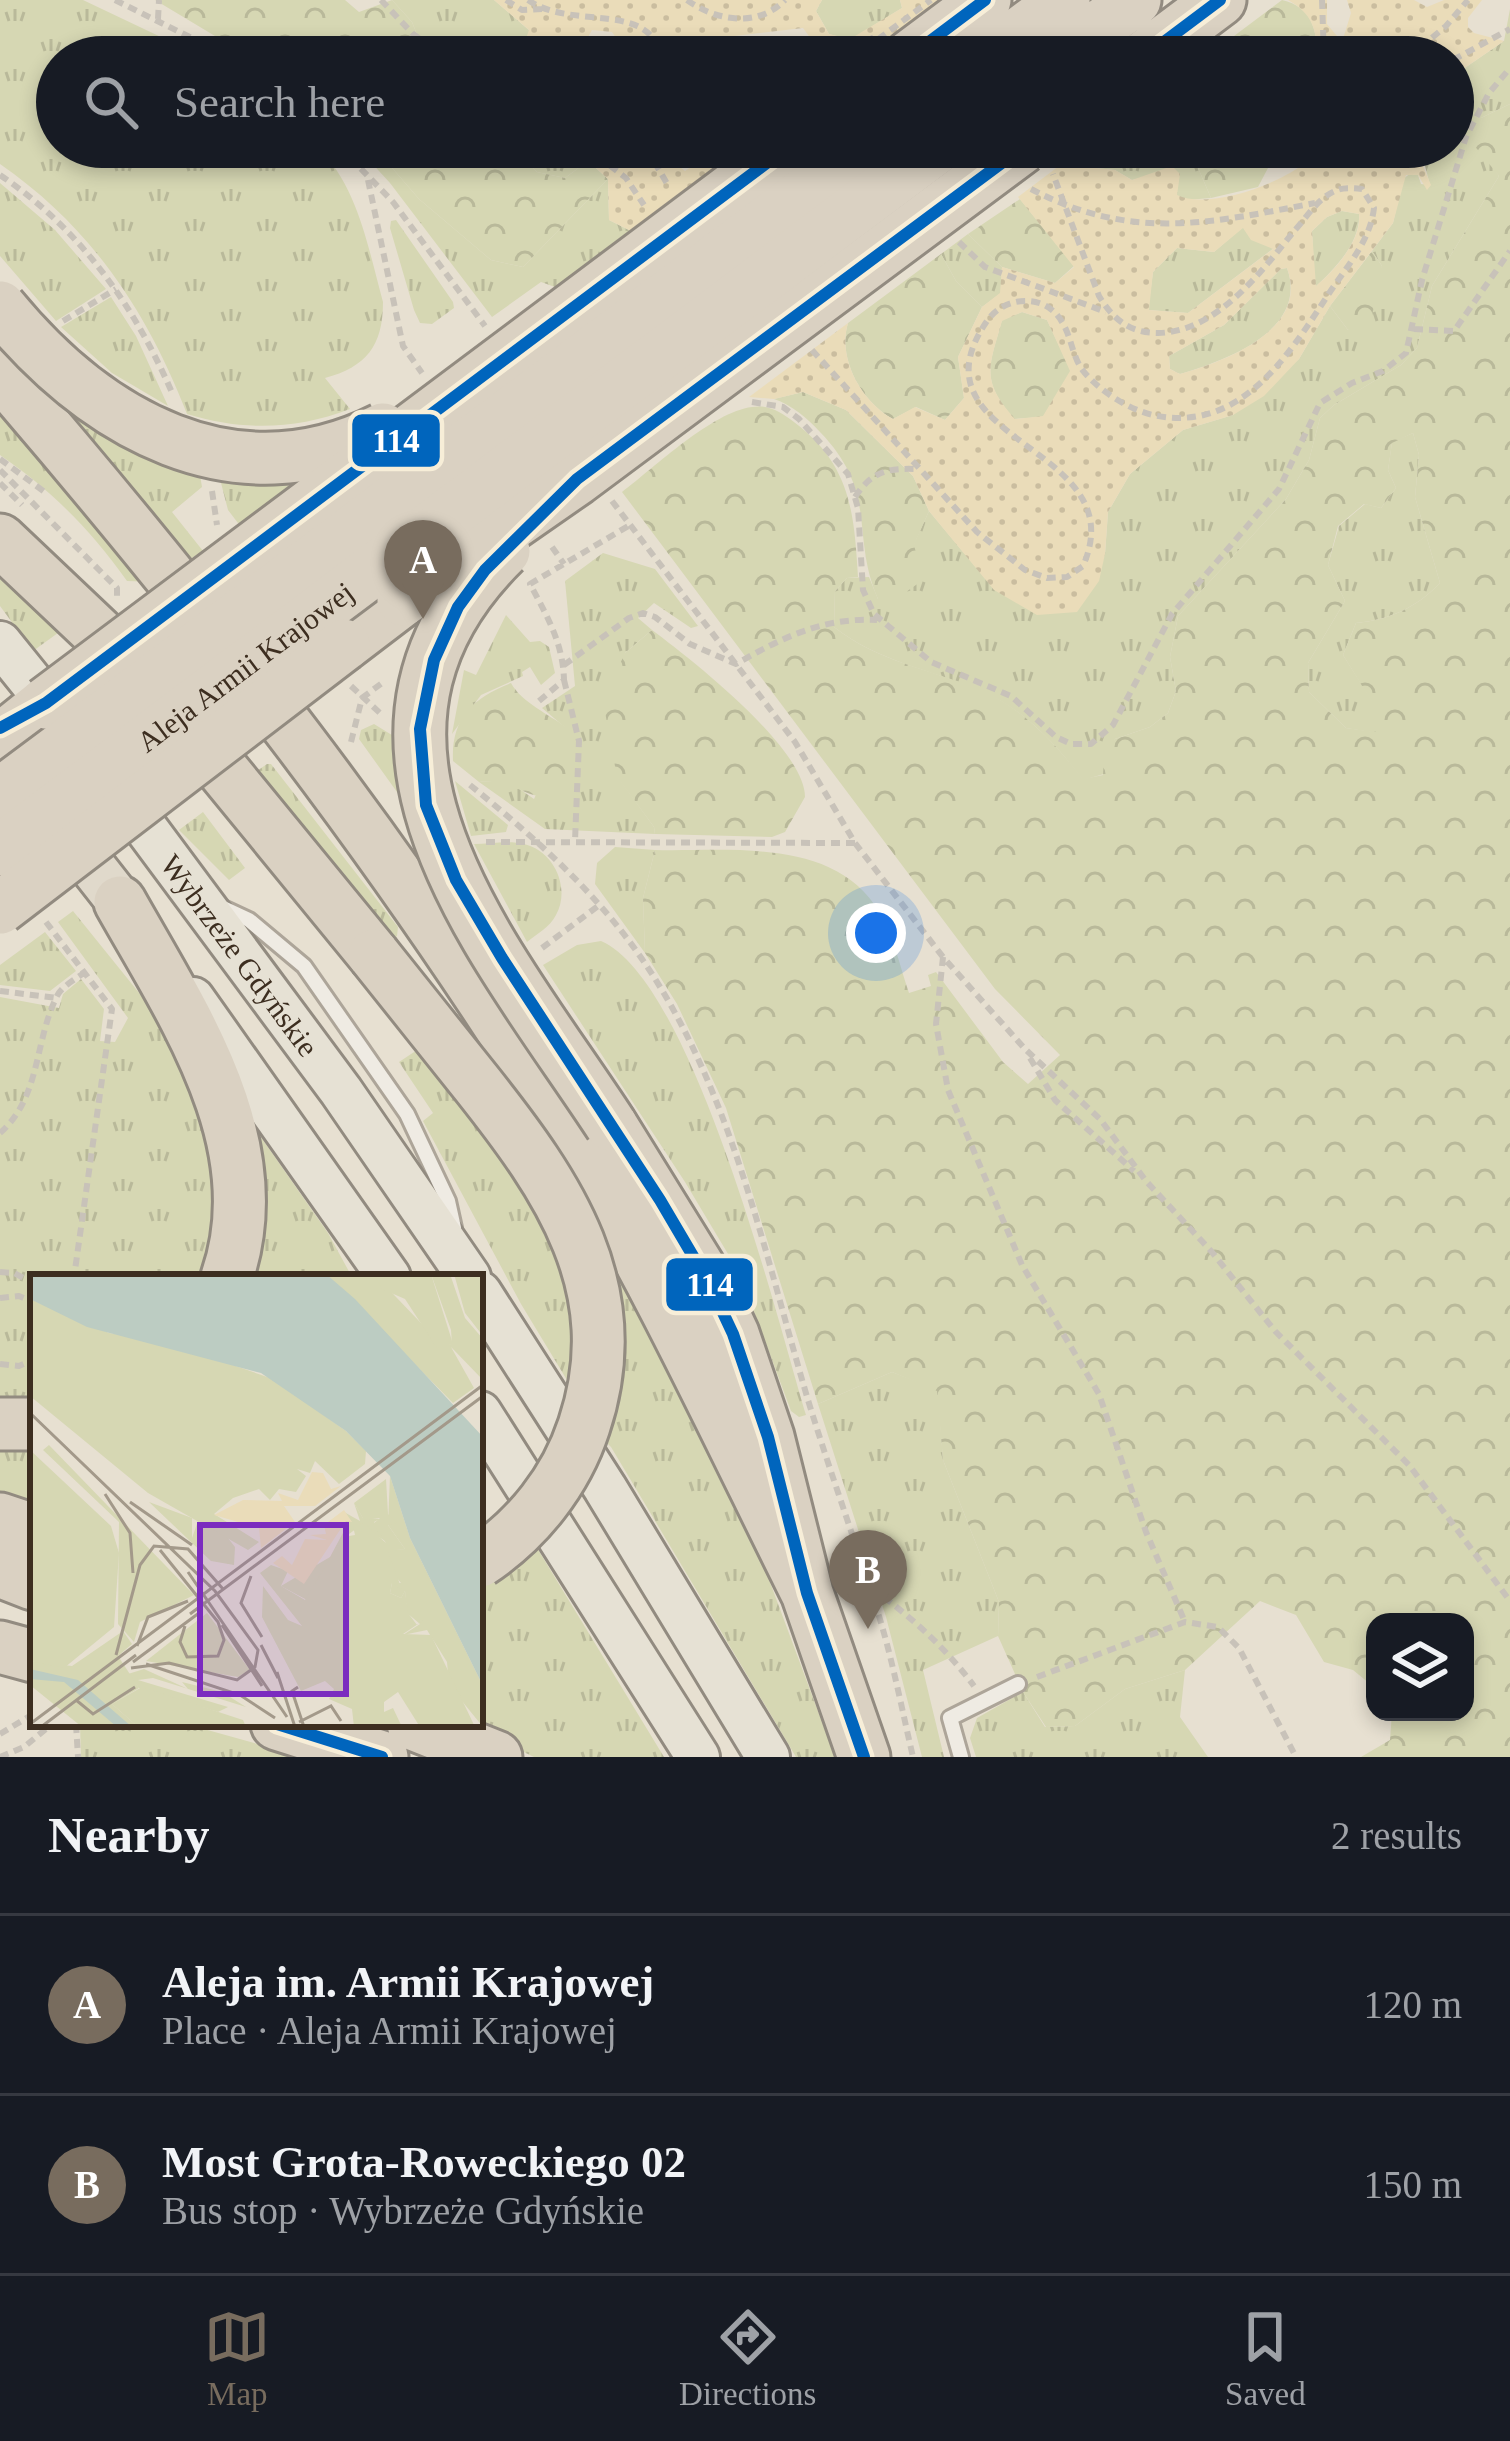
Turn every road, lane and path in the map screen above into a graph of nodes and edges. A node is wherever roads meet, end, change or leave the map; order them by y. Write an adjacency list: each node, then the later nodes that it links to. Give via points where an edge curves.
1 (115, 0): 17 (path)
2 (159, 0): 17 (path)
3 (381, 0): 21 (path)
4 (506, 0): 16 (path, via 522,10)
5 (528, 0): 16 (path)
6 (688, 0): 7 (path, via 743,19)
7 (785, 0)
8 (931, 0): 23 (path, bridge)
9 (985, 0): 24 (highway)
10 (1064, 0): 25 (highway)
11 (1135, 0): 26 (highway)
12 (1220, 0): 27 (highway)
13 (1322, 0): 28 (path)
14 (1468, 0): 29 (path)
15 (598, 8): 16 (path)
16 (547, 9)
17 (158, 19): 20 (path)
18 (645, 19): 22 (path)
19 (1510, 29): 30 (path)
20 (190, 36)
21 (415, 36)
22 (655, 36)
23 (882, 36)
24 (937, 36)
25 (1016, 36)
26 (1086, 36)
27 (1172, 36)
28 (1323, 36)
29 (1434, 36)
30 (1474, 49)
31 (1510, 68): 32 (path)
32 (1474, 122)
33 (613, 168): 44 (path)
34 (658, 168): 41 (path)
35 (772, 168): 54 (highway, bridge)
36 (845, 168): 54 (highway, bridge)
37 (911, 168): 54 (highway, bridge)
38 (1456, 168): 49 (path)
39 (1034, 170): 42 (path); 42 (path); 54 (highway, bridge)
40 (0, 175): 53 (path, via 54,217 116,290)
41 (670, 189)
42 (1060, 200): 43 (path, via 1133,225 1192,224); 48 (path)
43 (1319, 202): 48 (path, via 1261,272 1197,325 1140,332); 55 (path, via 1362,189 1374,208 1366,240 1289,356 1213,411 1154,415 1107,393 1083,371 1060,318 1045,305 1013,302 989,316 971,368 979,404 1088,502 1089,552 1067,577 1025,570)
44 (644, 205)
45 (941, 246): 48 (path, via 958,236 985,267)
46 (1510, 251): 49 (path, via 1454,331)
47 (0, 308): 54 (highway, bridge, via 68,379 117,417 171,441 236,457 284,458 368,436)
48 (1110, 314)
49 (1414, 329): 65 (path, via 1396,362 1320,403 1279,490 1172,614 1101,739 1082,746 1056,737 1011,696 931,662)
50 (807, 344): 55 (path)
51 (3, 377): 114 (highway, via 265,696 435,928 654,1286)
52 (744, 403): 58 (path, via 763,401 800,419 848,474)
53 (180, 414)
54 (560, 446): 73 (highway, bridge); 80 (highway, Aleja Armii Krajowej, bridge); 84 (highway, Aleja Armii Krajowej, bridge); 87 (highway, bridge, via 403,600); 114 (highway, bridge, via 452,618 424,694 426,805 456,880 502,958 710,1285 768,1436)
55 (920, 469): 58 (path, via 879,471)
56 (0, 470): 64 (path, via 117,588)
57 (207, 478): 60 (path)
58 (855, 497): 65 (path, via 863,590)
59 (631, 525): 67 (path, via 530,584)
60 (217, 533)
61 (556, 536): 63 (path)
62 (0, 541): 110 (highway, bridge, via 153,685 532,1154 578,1236 599,1350 579,1442 534,1513)
63 (543, 547)
64 (117, 602)
65 (881, 620): 67 (path, via 826,622 736,664 643,613)
66 (0, 643): 100 (main road, Wybrzeże Gdyńskie, via 201,898)
67 (564, 665): 69 (path)
68 (388, 679): 71 (path)
69 (564, 680): 72 (path); 82 (path, via 579,741)
70 (347, 682): 71 (path)
71 (362, 698): 74 (path); 77 (path)
72 (539, 701)
73 (46, 703): 75 (highway); 76 (highway)
74 (380, 713)
75 (0, 728)
76 (0, 740)
77 (350, 745)
78 (0, 750): 85 (highway)
79 (468, 784): 81 (path)
80 (0, 794)
81 (539, 840): 82 (path); 83 (path); 86 (path)
82 (574, 841): 89 (path, via 855,843)
83 (476, 842)
84 (0, 850)
85 (120, 902): 98 (highway, via 179,1008 231,1127 242,1197); 99 (main road)
86 (598, 906): 88 (path); 113 (path, via 691,1040 732,1146)
87 (21, 913): 90 (path)
88 (535, 954)
89 (943, 957): 93 (path); 116 (path, via 936,1024 948,1090 1022,1265 1099,1394)
90 (85, 972): 92 (path); 97 (path, via 112,1009)
91 (0, 991): 92 (path)
92 (57, 998): 94 (path, via 26,1101)
93 (1025, 1049): 95 (path, via 1100,1119); 95 (path, via 1054,1100)
94 (0, 1133)
95 (1146, 1181): 115 (path, via 1275,1331 1409,1465)
96 (0, 1272): 101 (path)
97 (74, 1274)
98 (227, 1274)
99 (387, 1274)
100 (467, 1274)
101 (30, 1281)
102 (0, 1298): 104 (path)
103 (483, 1299): 130 (main road, Wybrzeże Gdyńskie)
104 (30, 1301)
105 (30, 1361): 106 (path)
106 (0, 1364)
107 (483, 1418): 129 (main road)
108 (0, 1519): 109 (highway)
109 (30, 1530)
110 (483, 1560)
111 (0, 1571): 112 (highway)
112 (30, 1583)
113 (869, 1586): 118 (path, via 944,1649); 132 (path)
114 (807, 1593): 131 (highway)
115 (1510, 1600)
116 (1185, 1622): 117 (path); 134 (path, via 1218,1627 1239,1648)
117 (1018, 1684): 118 (lane)
118 (983, 1700): 133 (lane, via 950,1718)
119 (30, 1716): 124 (path)
120 (48, 1727): 125 (path)
121 (76, 1727): 126 (path)
122 (287, 1727): 127 (highway)
123 (420, 1727): 128 (highway)
124 (0, 1734)
125 (0, 1757)
126 (78, 1757)
127 (382, 1757)
128 (496, 1757)
129 (698, 1757)
130 (768, 1757)
131 (864, 1757)
132 (914, 1757)
133 (961, 1757)
134 (1296, 1757)

